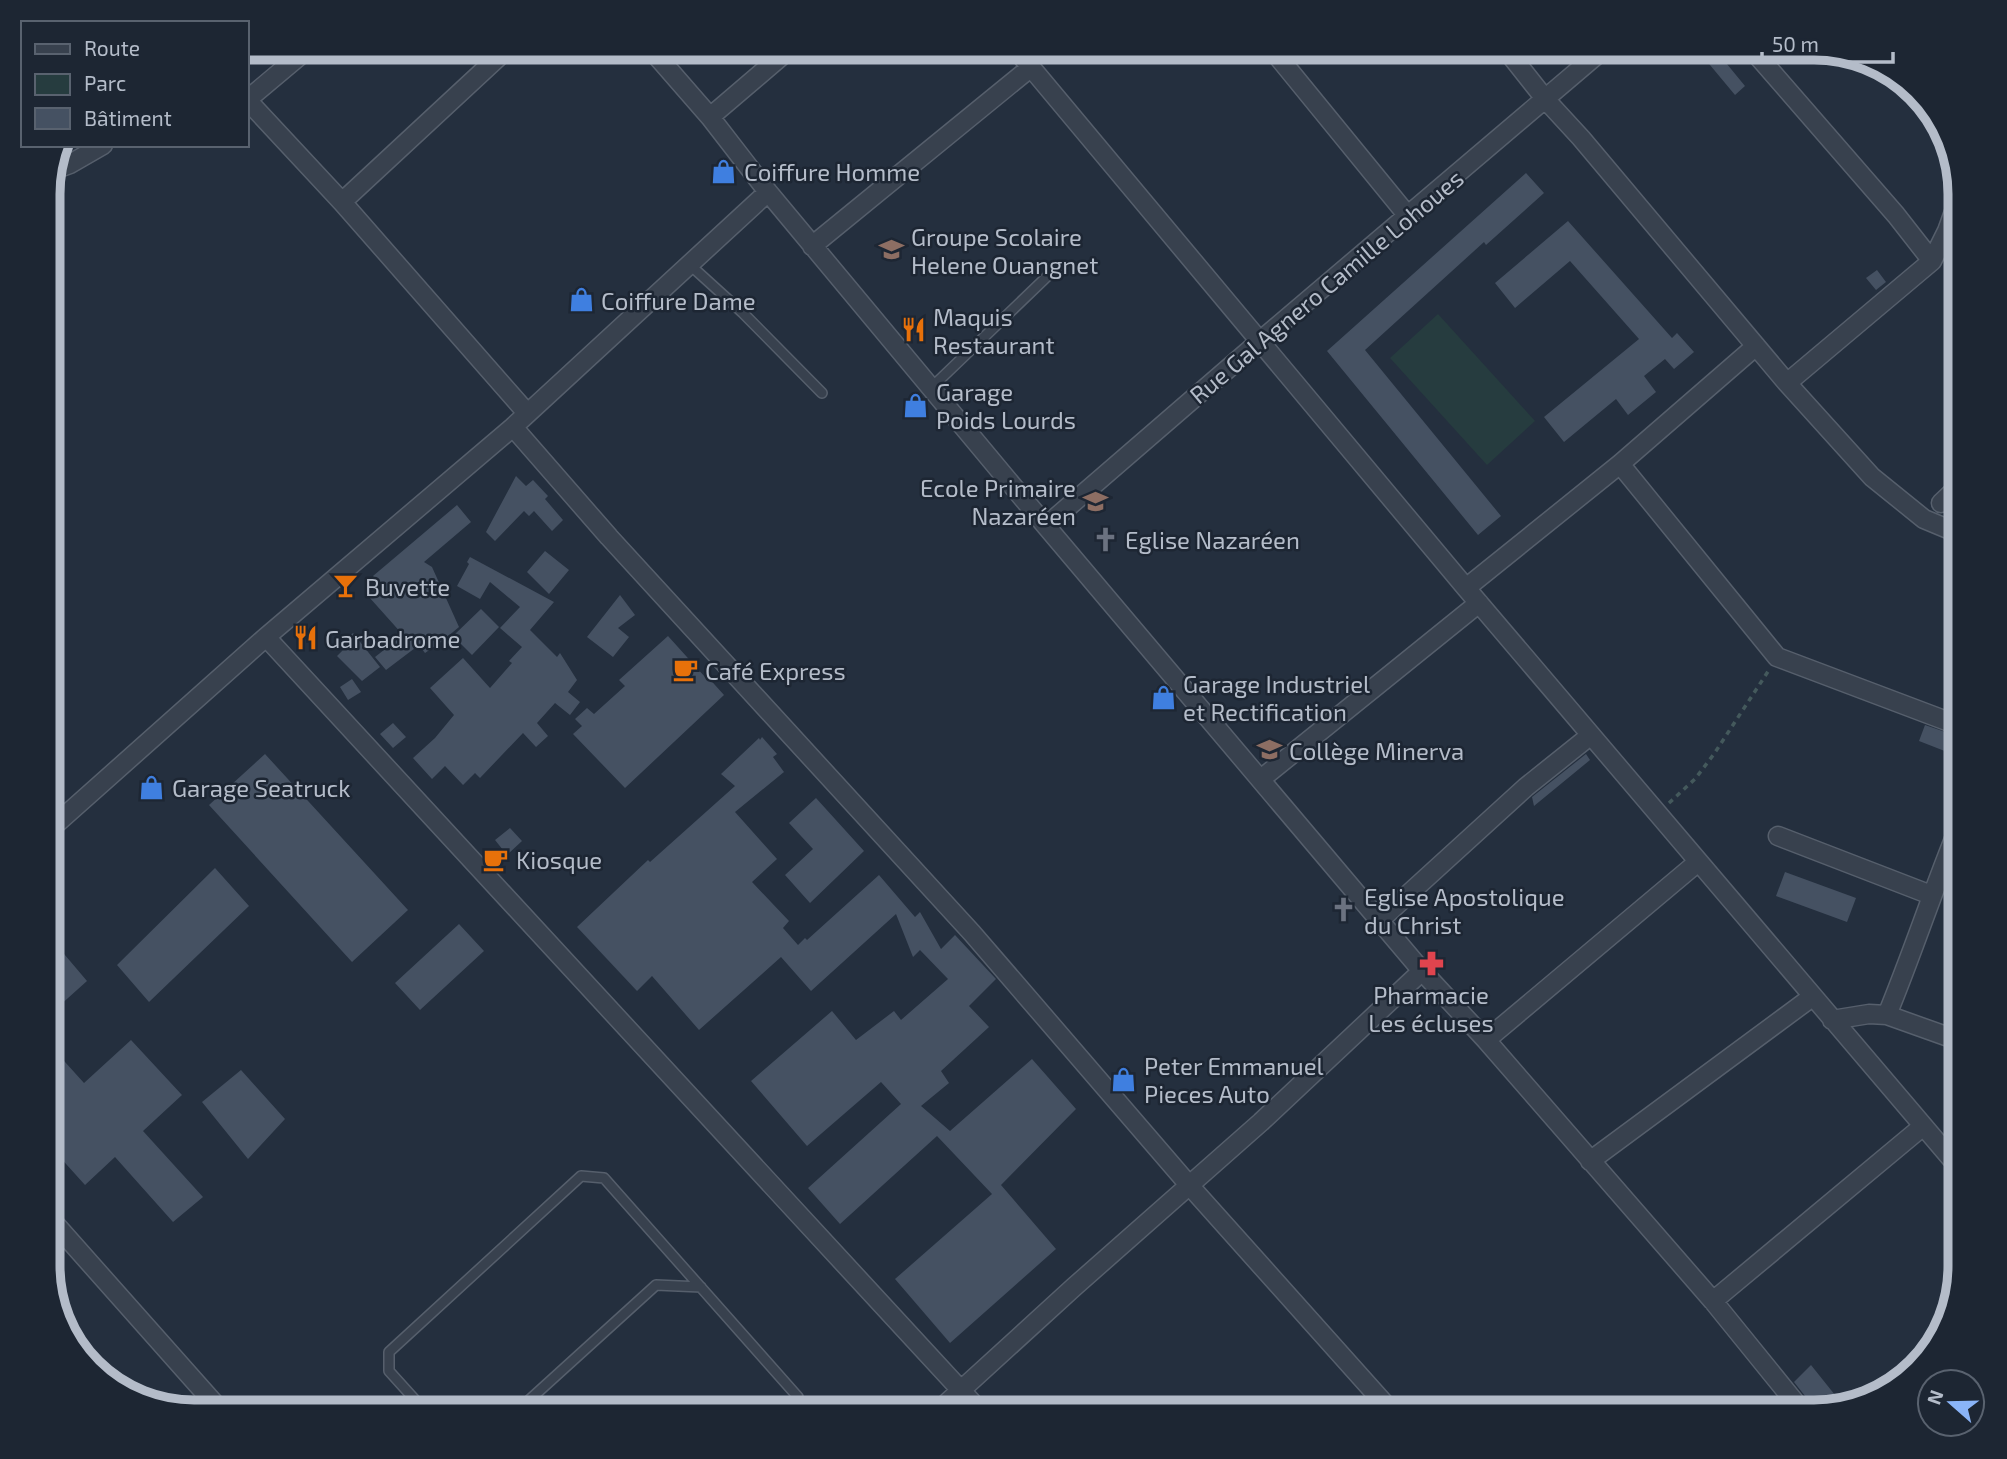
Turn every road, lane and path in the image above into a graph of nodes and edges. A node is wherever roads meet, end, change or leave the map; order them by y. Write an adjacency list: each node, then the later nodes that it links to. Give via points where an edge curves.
1 (295, 60): 11 (street)
2 (495, 60): 18 (street)
3 (660, 60): 14 (street)
4 (777, 60): 14 (street)
5 (1024, 60): 10 (street)
6 (1281, 60): 19 (street)
7 (1514, 60): 12 (street)
8 (1591, 60): 12 (street, Rue Gal Agnero Camille Lohoues)
9 (1761, 60): 22 (street)
10 (1030, 68): 21 (street); 25 (street)
11 (248, 99)
12 (1546, 100): 19 (street, Rue Gal Agnero Camille Lohoues); 26 (street)
13 (248, 101): 18 (street)
14 (710, 117): 17 (street)
15 (99, 147): 16 (street)
16 (63, 166)
17 (768, 192): 21 (street); 23 (street)
18 (342, 202): 30 (street)
19 (1408, 216): 25 (street, Rue Gal Agnero Camille Lohoues)
20 (1948, 228): 22 (street)
21 (812, 246): 28 (street)
22 (1932, 261): 27 (street)
23 (689, 264): 29 (lane); 30 (street)
24 (1057, 267): 28 (lane)
25 (1260, 341): 35 (street, Rue Gal Agnero Camille Lohoues); 37 (street)
26 (1756, 346): 27 (street); 32 (street)
27 (1787, 383): 36 (street, via 1872,477 1924,519)
28 (931, 388): 35 (street)
29 (822, 393)
30 (527, 413): 31 (street)
31 (513, 427): 39 (street); 60 (street, via 972,933)
32 (1619, 464): 37 (street); 40 (street)
33 (1948, 496): 34 (street)
34 (1941, 503)
35 (1046, 526): 43 (street)
36 (1948, 529)
37 (1466, 588): 38 (street)
38 (1479, 603): 42 (street); 43 (street)
39 (266, 637): 45 (street); 64 (street)
40 (1777, 657): 41 (street); 44 (path, via 1702,770)
41 (1948, 721)
42 (1591, 735): 44 (street); 50 (street)
43 (1261, 779): 50 (street)
44 (1657, 814): 48 (street)
45 (60, 820)
46 (1778, 835): 49 (street)
47 (1948, 853): 49 (street)
48 (1698, 862): 52 (street); 56 (street)
49 (1931, 895): 53 (street)
50 (1380, 920): 51 (street)
51 (1422, 971): 56 (street); 60 (street)
52 (1812, 997): 54 (street); 59 (street)
53 (1887, 1015): 54 (street); 55 (street)
54 (1832, 1020): 57 (street)
55 (1948, 1037)
56 (1486, 1040): 59 (street)
57 (1922, 1127): 58 (street); 63 (street)
58 (1948, 1156)
59 (1590, 1161): 63 (street)
60 (1189, 1185): 64 (street); 71 (street)
61 (60, 1230): 65 (street)
62 (701, 1287): 66 (lane, via 604,1178 581,1175 389,1352 389,1371); 67 (lane, via 656,1285); 68 (lane)
63 (1713, 1301): 72 (street)
64 (961, 1391): 69 (street); 70 (street)
65 (211, 1400)
66 (415, 1400)
67 (529, 1400)
68 (798, 1400)
69 (951, 1400)
70 (970, 1400)
71 (1381, 1400)
72 (1793, 1400)

